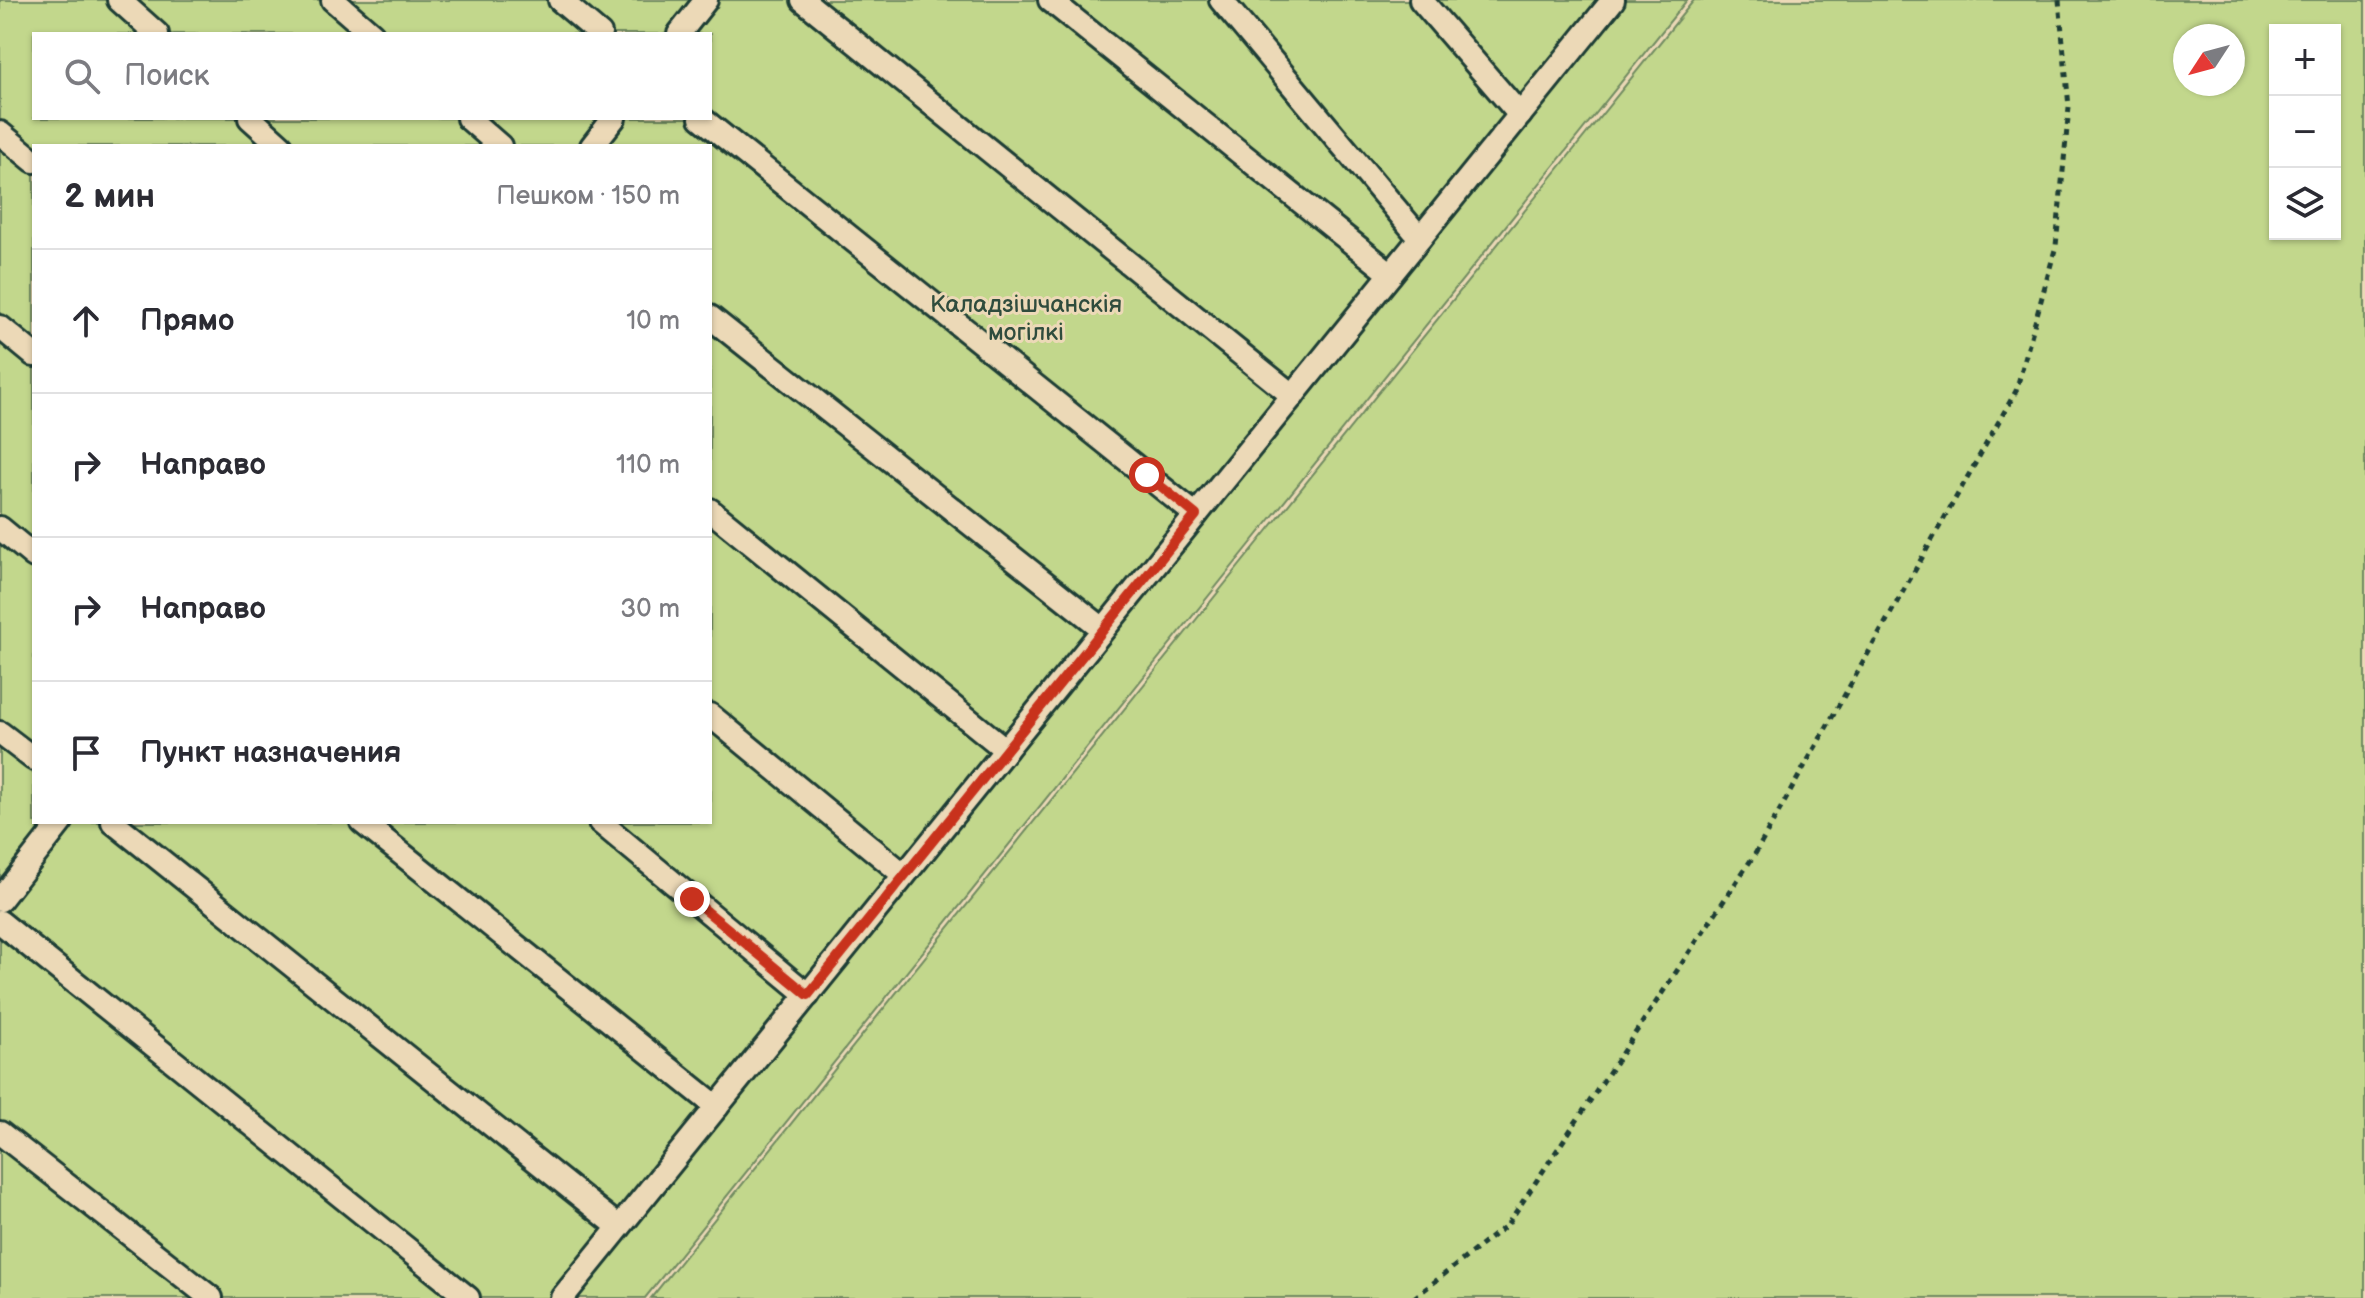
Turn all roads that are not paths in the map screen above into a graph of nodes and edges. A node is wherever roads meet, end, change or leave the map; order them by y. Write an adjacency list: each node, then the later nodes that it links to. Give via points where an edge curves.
1 (119, 0): 10 (lane)
2 (333, 0): 11 (lane)
3 (560, 0): 12 (lane)
4 (706, 0): 13 (lane)
5 (803, 0): 29 (lane)
6 (1050, 0): 25 (lane)
7 (1221, 0): 24 (lane)
8 (1421, 0): 14 (lane)
9 (1613, 0): 14 (lane)
10 (155, 32)
11 (370, 32)
12 (598, 32)
13 (681, 32)
14 (1520, 115): 24 (lane)
15 (252, 120): 20 (lane)
16 (470, 120): 21 (lane)
17 (612, 120): 22 (lane)
18 (703, 120): 31 (lane)
19 (0, 133): 23 (lane)
20 (279, 144)
21 (498, 144)
22 (594, 144)
23 (32, 159)
24 (1420, 238): 25 (lane)
25 (1391, 274): 29 (lane)
26 (712, 319): 34 (lane)
27 (0, 327): 28 (lane)
28 (32, 353)
29 (1293, 396): 31 (lane)
30 (712, 512): 37 (lane)
31 (1196, 515): 34 (lane)
32 (0, 528): 33 (lane)
33 (32, 554)
34 (1103, 629): 37 (lane)
35 (712, 717): 43 (lane)
36 (0, 733): 38 (lane)
37 (1006, 750): 43 (lane)
38 (32, 757)
39 (59, 824): 44 (lane)
40 (115, 824): 49 (lane)
41 (364, 824): 47 (lane)
42 (602, 824): 46 (lane)
43 (904, 875): 46 (lane)
44 (0, 900)
45 (0, 922): 51 (lane)
46 (808, 995): 47 (lane)
47 (717, 1107): 49 (lane)
48 (0, 1133): 50 (lane)
49 (619, 1227): 52 (lane)
50 (211, 1298)
51 (468, 1298)
52 (562, 1298)

